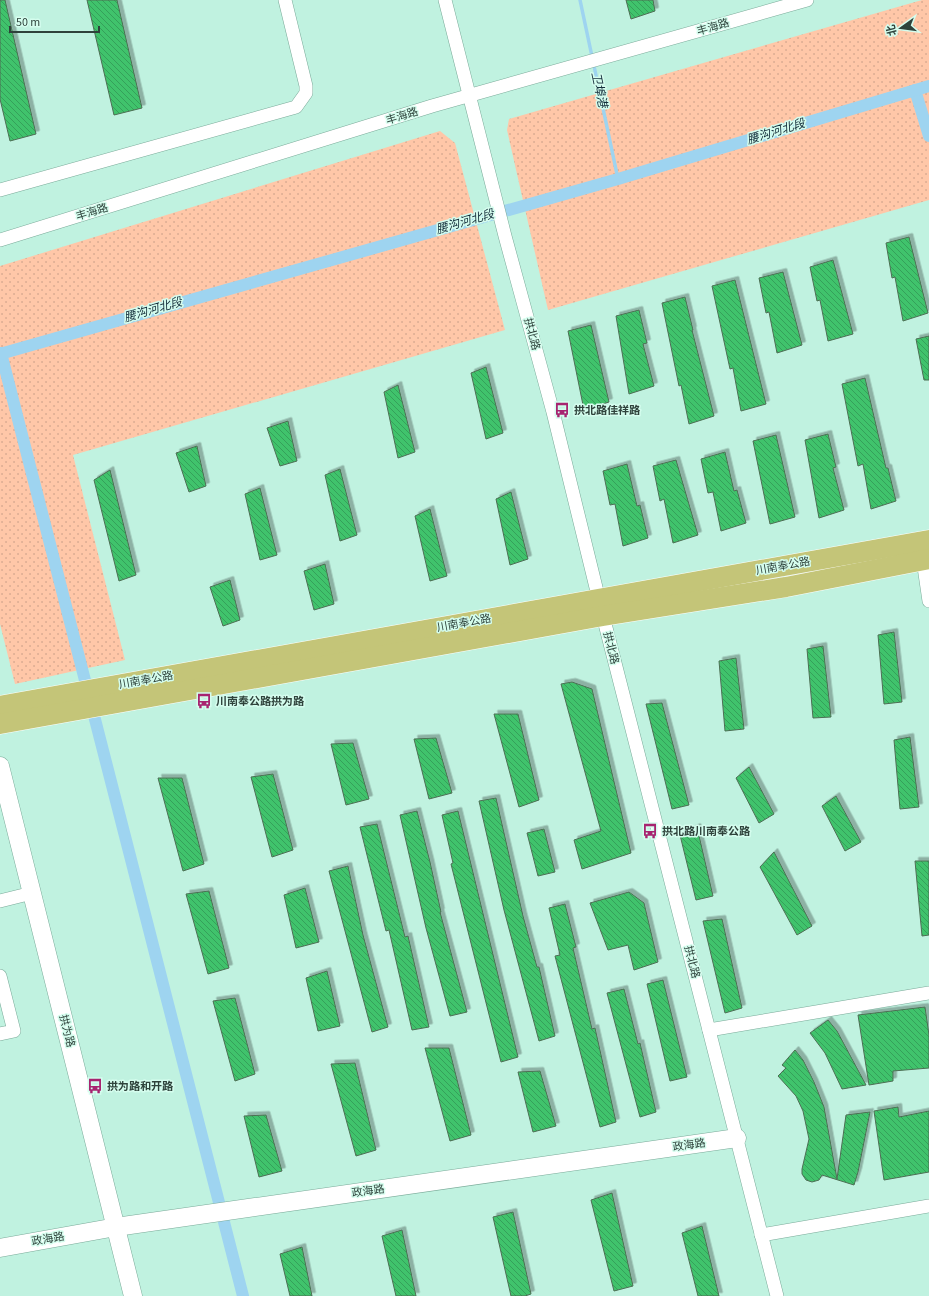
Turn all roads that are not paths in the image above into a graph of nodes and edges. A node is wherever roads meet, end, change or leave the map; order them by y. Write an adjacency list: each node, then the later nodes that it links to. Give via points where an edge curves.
1 (285, 0): 5 (street, via 306,86 306,93 296,107)
2 (445, 0): 4 (street, 拱北路)
3 (806, 0): 4 (street, 丰海路)
4 (469, 96): 6 (street, 丰海路); 10 (street, 拱北路, via 553,412)
5 (0, 190)
6 (0, 240)
7 (929, 540): 10 (main road, 川南奉公路)
8 (926, 560): 9 (street); 10 (main road, 川南奉公路, via 786,587)
9 (929, 600)
10 (601, 608): 12 (main road, 川南奉公路); 19 (street, 拱北路)
11 (0, 706): 12 (main road, 川南奉公路)
12 (47, 707): 13 (main road, 川南奉公路)
13 (0, 724)
14 (0, 766): 15 (street, 拱为路)
15 (32, 893): 16 (street); 23 (street, 拱为路)
16 (0, 901)
17 (0, 976): 20 (street, via 14,1031)
18 (929, 993): 19 (street)
19 (709, 1030): 21 (street, 拱北路)
20 (0, 1034)
21 (737, 1138): 23 (street, 政海路); 24 (street, 拱北路)
22 (929, 1206): 24 (street)
23 (116, 1227): 25 (street, 政海路); 26 (street, 拱为路)
24 (761, 1235): 27 (street, 拱北路)
25 (0, 1248)
26 (133, 1296)
27 (777, 1296)

